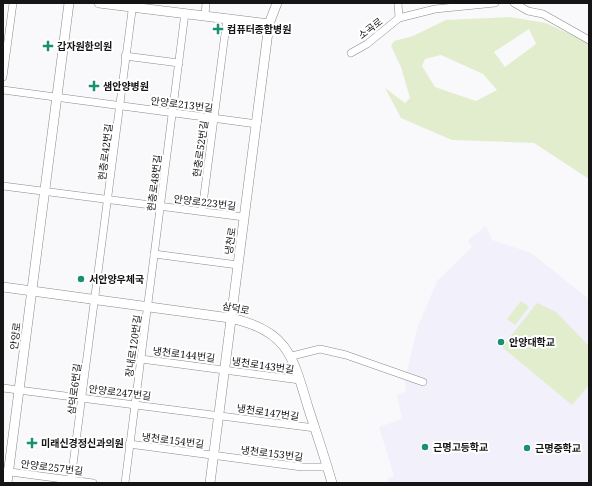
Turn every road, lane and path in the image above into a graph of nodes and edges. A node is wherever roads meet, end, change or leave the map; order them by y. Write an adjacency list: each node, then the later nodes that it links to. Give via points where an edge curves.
1 (13, 3): 19 (street)
2 (69, 3): 21 (street, 안양로)
3 (99, 3): 9 (street)
4 (206, 3): 11 (street)
5 (277, 3): 14 (street, 냉천로)
6 (398, 3): 13 (street)
7 (495, 3): 13 (street, 소곡로, via 435,9)
8 (514, 3): 15 (street, via 528,11 543,14)
9 (133, 5): 10 (street); 17 (street, 현충로42번길)
10 (185, 13): 11 (street); 18 (street, 현충로48번길)
11 (205, 16): 12 (street)
12 (227, 18): 14 (street); 24 (street, 현충로52번길)
13 (399, 18): 16 (street, 소곡로, via 367,44)
14 (269, 24): 25 (street, 냉천로)
15 (589, 40)
16 (351, 53)
17 (125, 56): 18 (street); 22 (street, 현충로42번길)
18 (179, 63): 23 (street, 현충로48번길)
19 (3, 77)
20 (3, 90): 21 (street, 안양로213번길)
21 (57, 98): 22 (street, 안양로213번길); 27 (street, 안양로)
22 (120, 106): 23 (street, 안양로213번길); 28 (street, 현충로42번길)
23 (173, 112): 24 (street, 안양로213번길); 29 (street, 현충로48번길)
24 (214, 118): 25 (street, 안양로213번길); 30 (street, 현충로52번길)
25 (257, 124): 31 (street, 냉천로)
26 (3, 186): 27 (street)
27 (45, 191): 28 (street, 안양로223번길); 35 (street, 안양로)
28 (109, 200): 29 (street, 안양로223번길); 36 (street, 현충로42번길)
29 (161, 206): 30 (street, 안양로223번길); 32 (street, 현충로48번길)
30 (202, 211): 31 (street, 안양로223번길)
31 (244, 217): 33 (street, 냉천로)
32 (154, 254): 33 (street); 37 (street, 현충로48번길)
33 (238, 265): 38 (street, 냉천로)
34 (3, 287): 35 (street, 삼덕로)
35 (32, 292): 36 (street, 삼덕로); 45 (street, 안양로)
36 (95, 300): 37 (street, 삼덕로); 46 (street, 삼덕로6번길)
37 (148, 306): 38 (street, 삼덕로); 40 (street, 장내로120번길)
38 (230, 318): 39 (street, 삼덕로, via 250,322 267,331); 41 (street, 냉천로)
39 (292, 356): 42 (street, 삼덕로); 43 (street, via 320,349 346,355)
40 (141, 359): 41 (street, 냉천로144번길); 47 (street, 장내로120번길)
41 (224, 369): 42 (street, 냉천로143번길); 48 (street, 냉천로)
42 (300, 380): 49 (street, 삼덕로)
43 (423, 382)
44 (3, 388): 45 (street, 안양로247번길)
45 (19, 389): 46 (street, 안양로247번길); 53 (street, 안양로)
46 (83, 398): 47 (street, 안양로247번길); 54 (street, 삼덕로6번길)
47 (135, 404): 48 (street, 안양로247번길); 50 (street, 장내로120번길)
48 (218, 415): 49 (street, 냉천로147번길); 51 (street, 냉천로)
49 (315, 428): 52 (street, 삼덕로)
50 (129, 444): 51 (street, 냉천로154번길); 57 (street, 장내로120번길)
51 (214, 455): 52 (street, 냉천로153번길, via 302,467); 58 (street, 냉천로)
52 (328, 467): 59 (street, 삼덕로)
53 (6, 472): 54 (street, 안양로257번길); 55 (street, 안양로)
54 (71, 480): 56 (street, 안양로257번길)
55 (7, 483)
56 (93, 483)
57 (125, 483)
58 (210, 483)
59 (332, 483)

